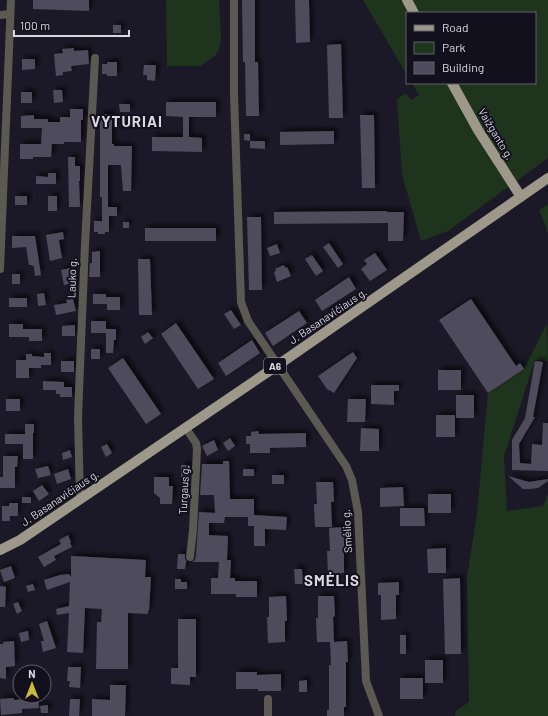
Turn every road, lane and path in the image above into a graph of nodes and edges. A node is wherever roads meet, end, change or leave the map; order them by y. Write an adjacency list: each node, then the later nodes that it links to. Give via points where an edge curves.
1 (11, 0): 5 (street)
2 (234, 0): 14 (street, Smėlio g., via 234,94 241,302 248,320)
3 (407, 0): 4 (main road)
4 (413, 12)
5 (10, 14): 6 (street); 8 (street)
6 (0, 15)
7 (95, 58): 16 (street, Lauko g., via 78,417)
8 (4, 69): 12 (street)
9 (453, 84): 11 (main road, Vaižganto g., via 478,130)
10 (548, 178): 11 (main road, J. Basanavičiaus g. / A6)
11 (521, 197): 14 (main road, J. Basanavičiaus g. / A6)
12 (1, 210): 13 (street)
13 (0, 269)
14 (278, 365): 15 (main road, J. Basanavičiaus g. / A6); 21 (street, Smėlio g., via 346,466 352,480 358,512 366,681)
15 (185, 427): 16 (main road, J. Basanavičiaus g. / A6); 18 (street, Turgaus g., via 197,449)
16 (80, 499): 17 (main road, J. Basanavičiaus g. / A6, via 20,540)
17 (0, 550)
18 (190, 557)
19 (268, 699): 20 (street)
20 (268, 716)
21 (379, 716)

